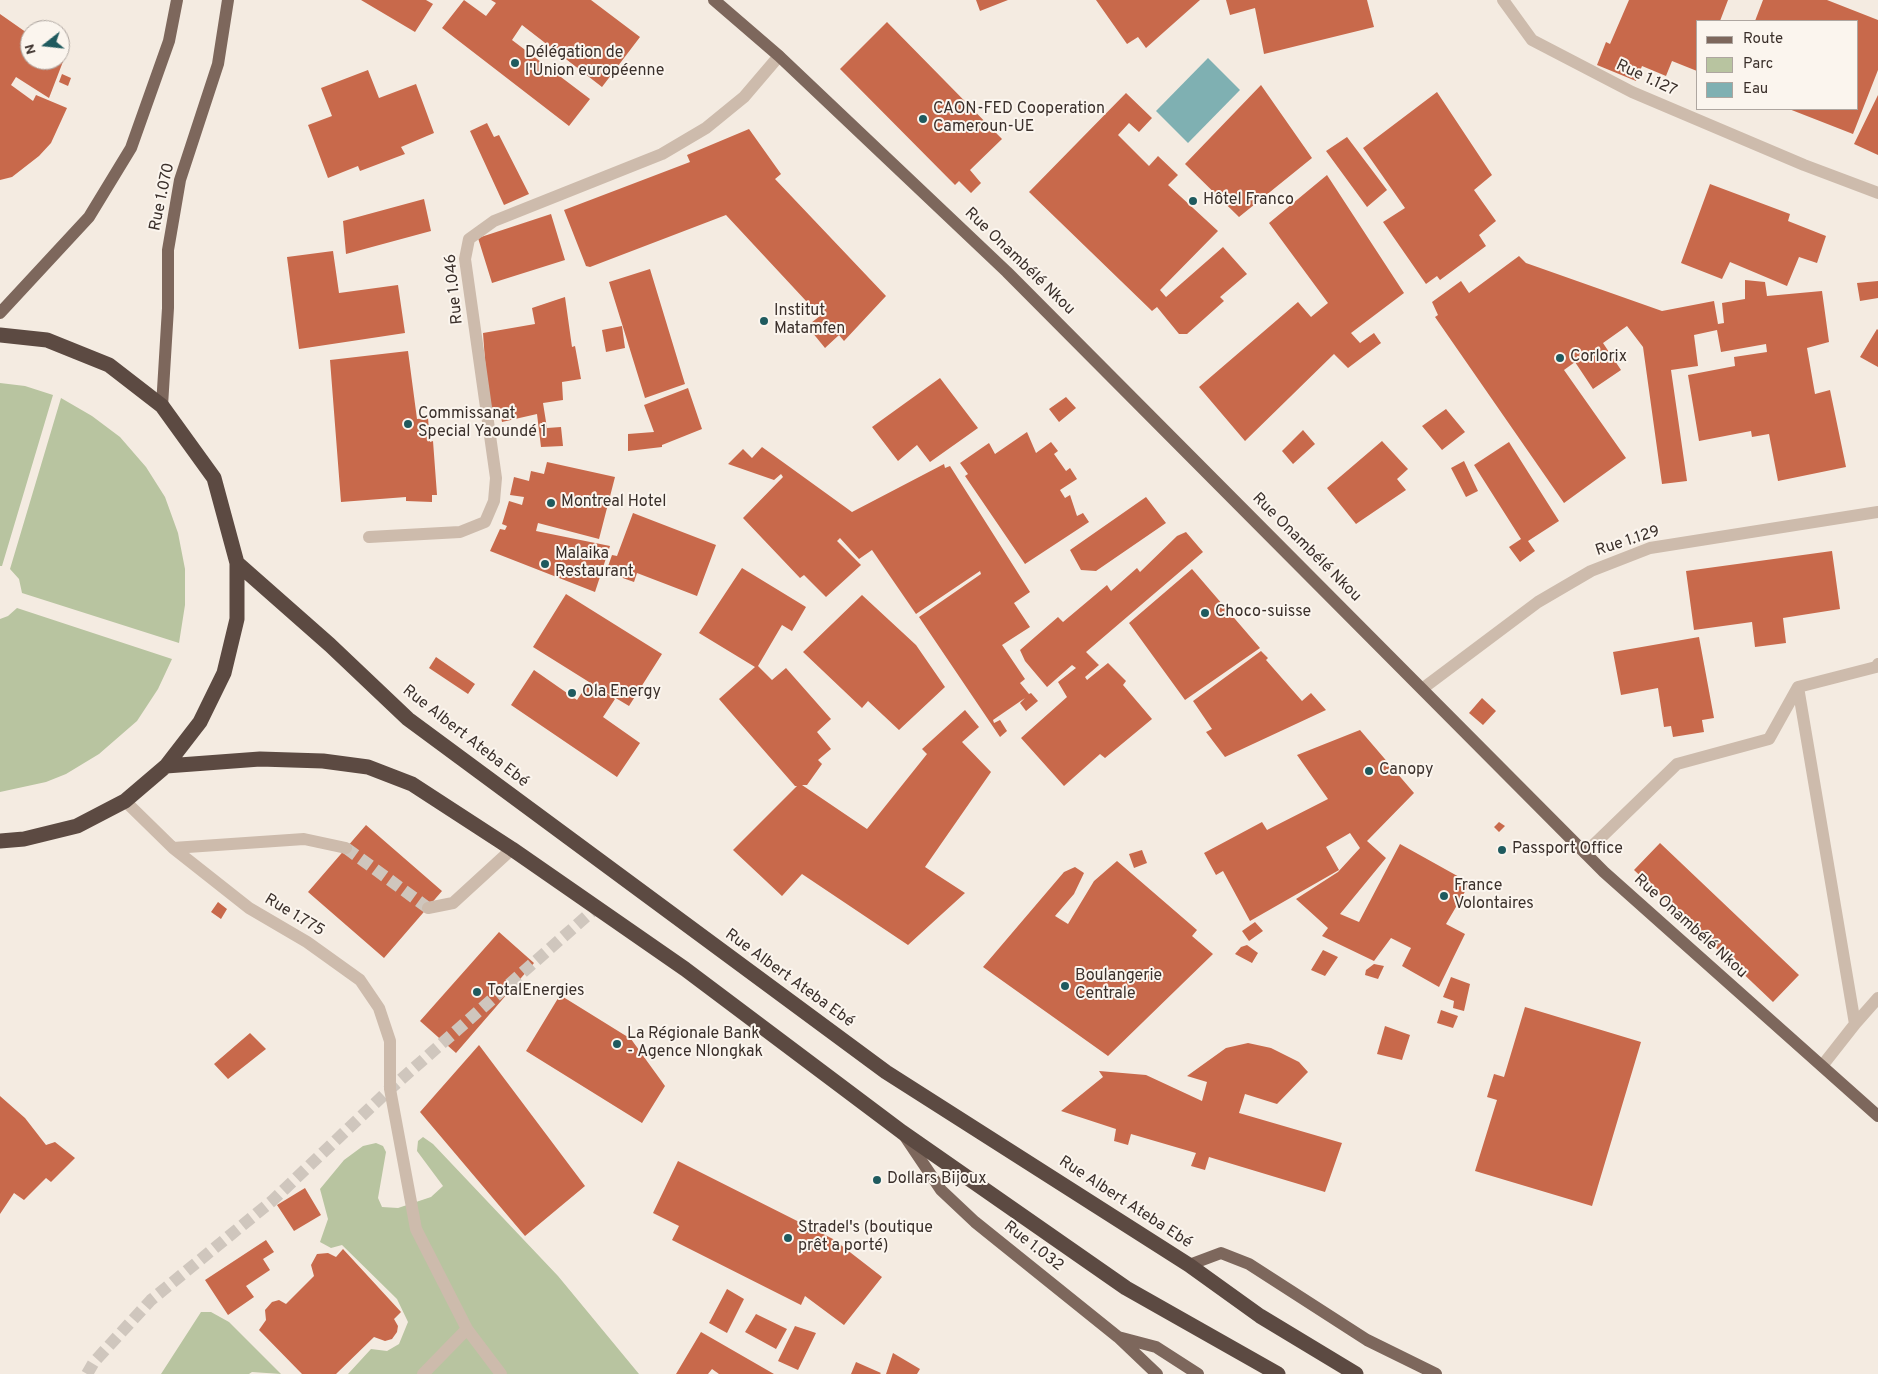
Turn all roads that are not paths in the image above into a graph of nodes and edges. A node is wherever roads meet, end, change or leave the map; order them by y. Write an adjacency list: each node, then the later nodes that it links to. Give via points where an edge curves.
1 (177, 0): 7 (main road, via 169,42 131,148 89,217)
2 (228, 0): 9 (main road, Rue 1.070, via 218,64 180,180 168,250)
3 (714, 0): 5 (main road, Rue Onambélé Nkou)
4 (1503, 0): 6 (street, Rue 1.127, via 1532,40 1632,92)
5 (779, 56): 11 (street, Rue 1.046, via 744,97 706,128 662,154 494,222 469,239 465,259 496,478 494,501 485,522 460,532); 15 (main road, Rue Onambélé Nkou, via 1007,272)
6 (1878, 193)
7 (0, 313)
8 (0, 334): 9 (highway, via 47,340 109,365)
9 (162, 406): 12 (highway, via 214,478)
10 (1878, 512): 15 (street, Rue 1.129, via 1650,548 1591,571 1538,602)
11 (370, 537)
12 (237, 563): 16 (highway, via 237,619 224,672 200,722); 29 (highway, Rue Albert Ateba Ebé, via 408,719 886,1072)
13 (1877, 669): 14 (street)
14 (1798, 687): 22 (street, via 1769,739 1677,764); 25 (street)
15 (1422, 688): 22 (main road, Rue Onambélé Nkou)
16 (166, 766): 17 (highway); 21 (highway, via 260,759 323,761 368,767 412,784)
17 (125, 801): 18 (highway, via 77,826 24,840); 19 (street, Rue 1.775)
18 (0, 840)
19 (173, 848): 20 (street, via 304,839); 30 (street, Rue 1.775, via 249,908 307,942 360,980 379,1008 390,1040 390,1089 416,1229)
20 (346, 848)
21 (512, 849): 23 (street, via 453,903); 28 (highway, via 685,969)
22 (1585, 854): 26 (main road, Rue Onambélé Nkou)
23 (428, 908)
24 (1878, 998): 25 (street)
25 (1855, 1024): 26 (street)
26 (1822, 1066): 27 (main road, Rue Onambélé Nkou)
27 (1878, 1116)
28 (902, 1132): 31 (main road, Rue 1.032, via 941,1190 975,1222); 36 (highway, via 1126,1288)
29 (1189, 1265): 37 (highway, Rue Albert Ateba Ebé, via 1260,1316); 38 (main road, via 1221,1253 1249,1264 1367,1340)
30 (467, 1329): 32 (street); 33 (street, Rue 1.775)
31 (1118, 1337): 34 (main road, Rue 1.032); 35 (main road, via 1156,1346)
32 (423, 1374)
33 (501, 1374)
34 (1158, 1374)
35 (1198, 1374)
36 (1278, 1374)
37 (1356, 1374)
38 (1436, 1374)

